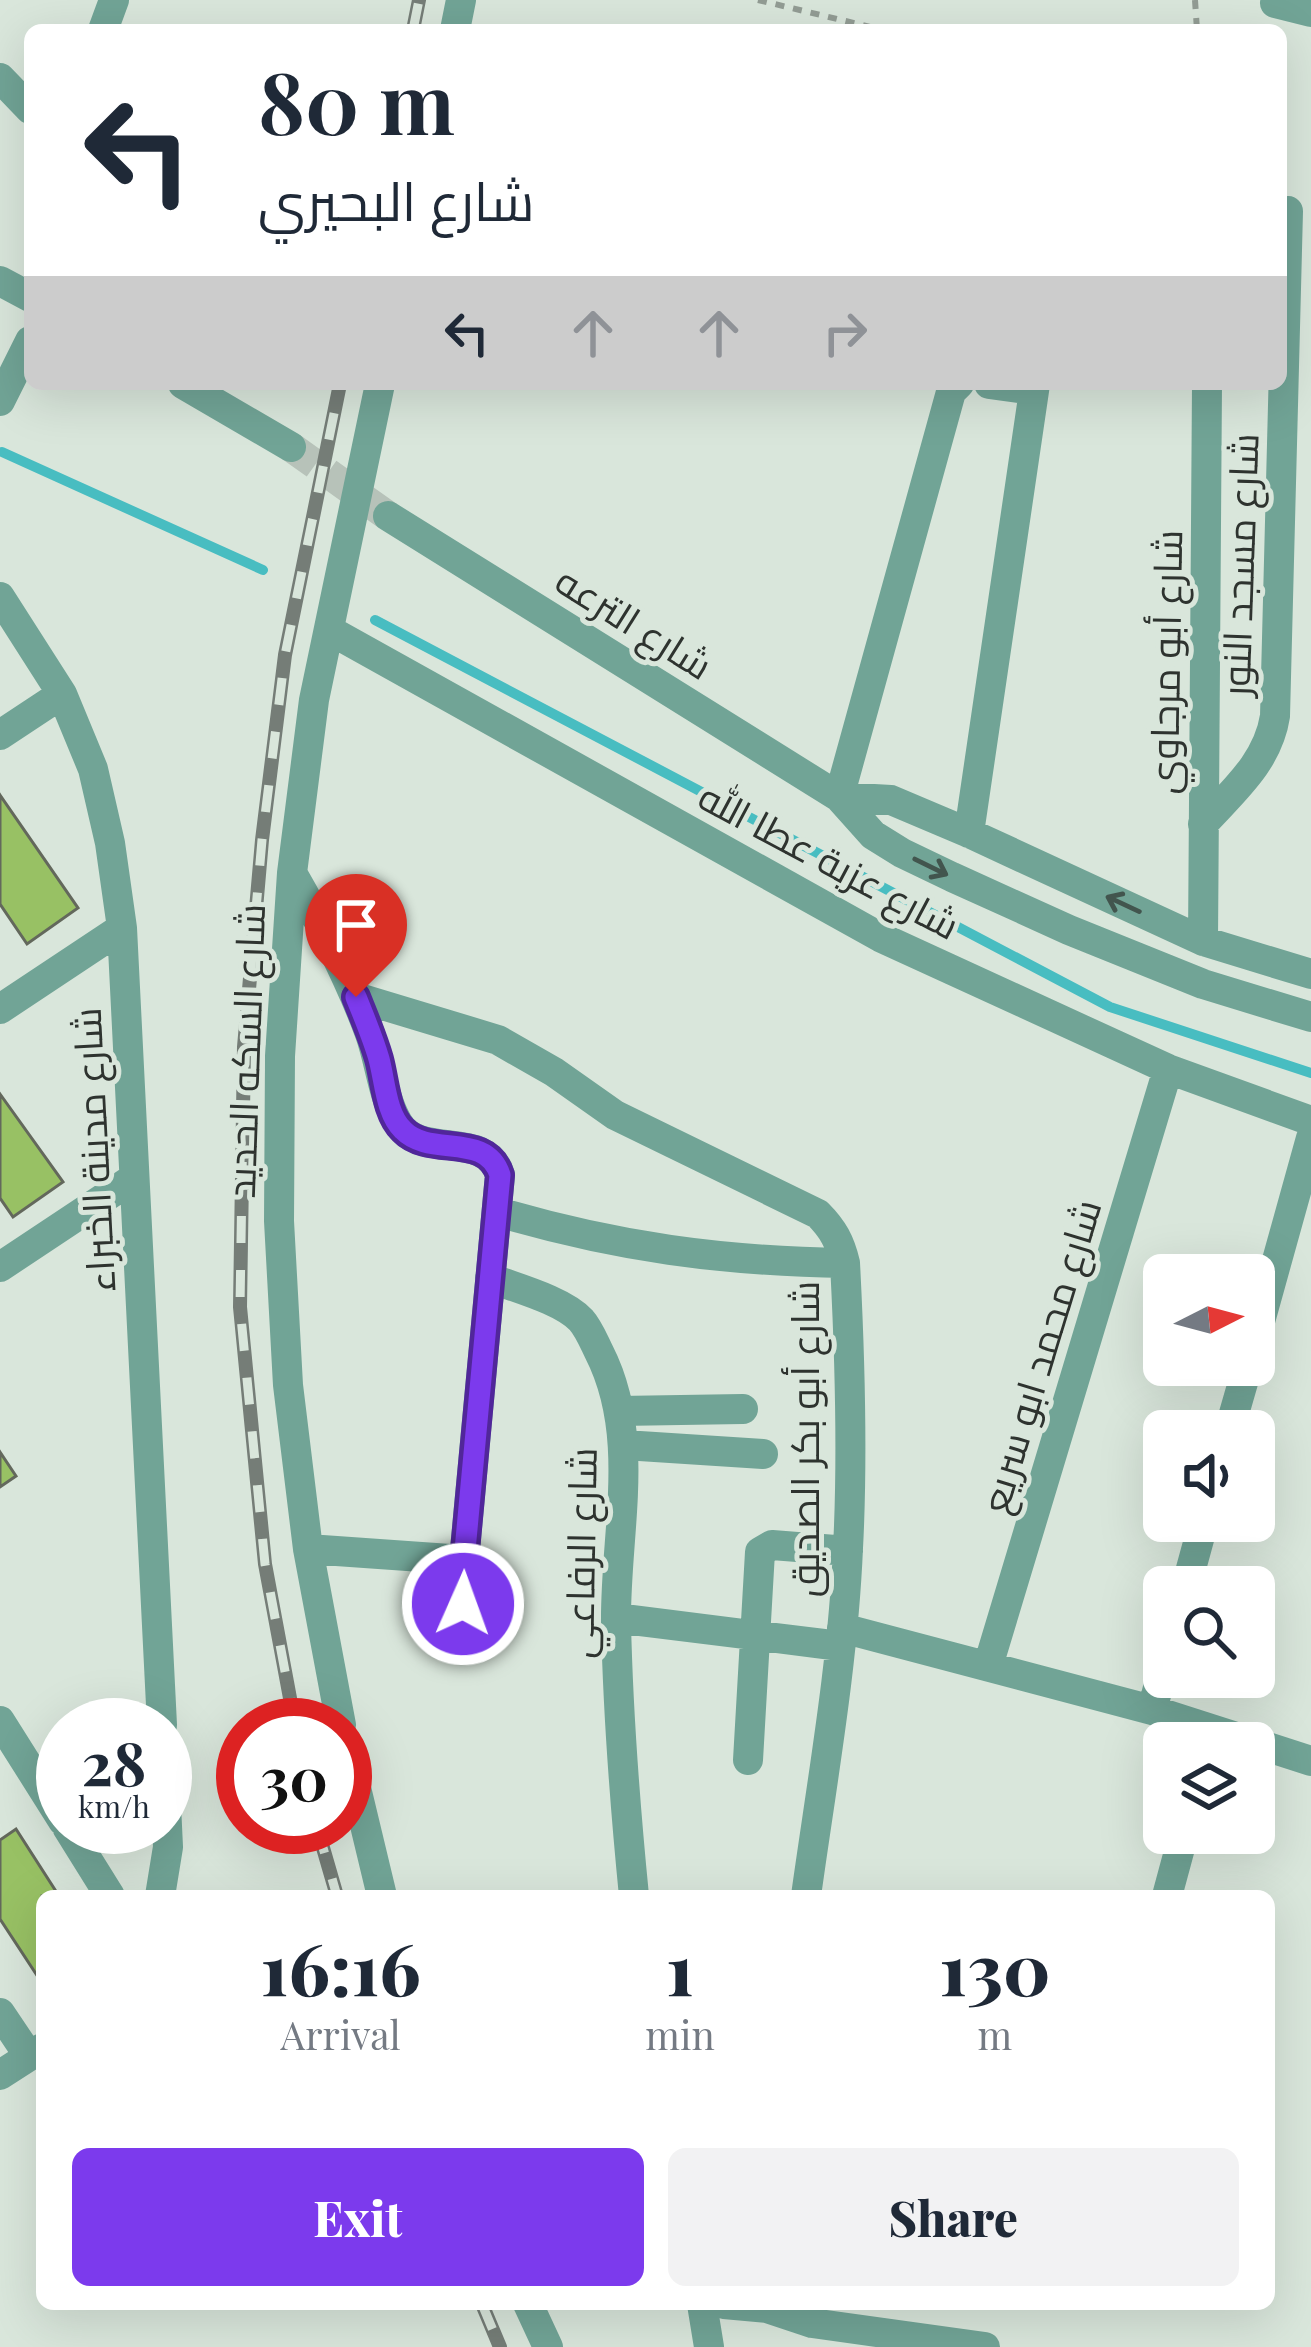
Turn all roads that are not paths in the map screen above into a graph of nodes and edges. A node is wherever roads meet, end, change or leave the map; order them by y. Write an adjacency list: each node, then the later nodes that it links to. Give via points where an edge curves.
1 (1275, 3): 2 (street)
2 (1311, 11)
3 (0, 78): 4 (street)
4 (24, 103)
5 (1288, 211): 6 (street, شارع مسجد النور)
6 (1287, 250)
7 (24, 353): 14 (street)
8 (193, 390): 15 (street)
9 (379, 390): 18 (street, شارع السكه الحديد)
10 (953, 390): 21 (street)
11 (1034, 390): 23 (street)
12 (1208, 390): 22 (street, شارع أبو مرجاوي)
13 (1283, 390): 22 (street, شارع مسجد النور, via 1271,739)
14 (0, 401)
15 (291, 447)
16 (388, 516): 21 (street, شارع الترعه)
17 (0, 597): 19 (street, شارع مدينة الخبراء)
18 (328, 630): 24 (street, شارع السكه الحديد); 31 (street, شارع عزبة عطا الله, via 848,921)
19 (62, 694): 20 (street); 25 (street, شارع مدينة الخبراء, via 93,770)
20 (0, 734)
21 (839, 797): 23 (street, شارع الترعه, via 891,800); 30 (street, شارع الترعه, one-way to 30, via 874,836 952,878 1184,976)
22 (1203, 824): 26 (street, شارع أبو مرجاوي)
23 (969, 833): 26 (street, شارع الترعه, one-way to 23)
24 (292, 873): 28 (street); 44 (street, شارع السكه الحديد, via 279,1221)
25 (122, 928): 29 (street); 34 (street, شارع مدينة الخبراء)
26 (1203, 941): 27 (street, شارع الترعه)
27 (1311, 974)
28 (356, 997): 35 (street, via 402,1130 494,1161); 36 (street, شارع أبو بكر الصديق, via 527,1054 615,1115 818,1214)
29 (0, 1009)
30 (1311, 1017)
31 (1168, 1069): 32 (street, شارع عزبة عطا الله); 51 (street, شارع محمد ابو سريع)
32 (1311, 1121)
33 (1311, 1138): 37 (street)
34 (134, 1178): 38 (street); 52 (street, شارع مدينة الخبراء)
35 (498, 1212): 36 (street, via 679,1252); 39 (street)
36 (845, 1263): 45 (street, شارع أبو بكر الصديق)
37 (1275, 1267)
38 (0, 1268)
39 (490, 1278): 41 (street, شارع الرفاعي, via 582,1322); 46 (street)
40 (743, 1409): 41 (street)
41 (619, 1411): 42 (street, شارع الرفاعي)
42 (624, 1445): 43 (street); 47 (street, شارع الرفاعي)
43 (763, 1454)
44 (308, 1549): 46 (street); 53 (street, شارع السكه الحديد)
45 (848, 1551): 48 (street, via 764,1548); 49 (street, شارع أبو بكر الصديق)
46 (464, 1561): 50 (street)
47 (616, 1618): 48 (street); 69 (street, شارع الرفاعي)
48 (755, 1635): 49 (street); 59 (street)
49 (841, 1636): 51 (street); 70 (street, شارع أبو بكر الصديق)
50 (462, 1646)
51 (988, 1666): 55 (street)
52 (161, 1698)
53 (336, 1698)
54 (1155, 1698): 55 (street)
55 (1152, 1710): 57 (street)
56 (0, 1721): 61 (street)
57 (1178, 1722)
58 (1275, 1752): 60 (street)
59 (748, 1760)
60 (1311, 1761)
61 (36, 1778)
62 (84, 1854): 66 (street)
63 (167, 1854): 67 (street)
64 (372, 1854): 68 (street)
65 (1178, 1854): 71 (street)
66 (106, 1890)
67 (161, 1890)
68 (381, 1890)
69 (633, 1890)
70 (807, 1890)
71 (1169, 1890)
72 (0, 2013): 73 (street)
73 (36, 2052): 74 (street)
74 (0, 2075)
75 (532, 2310): 79 (street)
76 (703, 2310): 80 (street)
77 (776, 2310): 78 (street)
78 (967, 2346)
79 (548, 2347)
80 (709, 2347)

